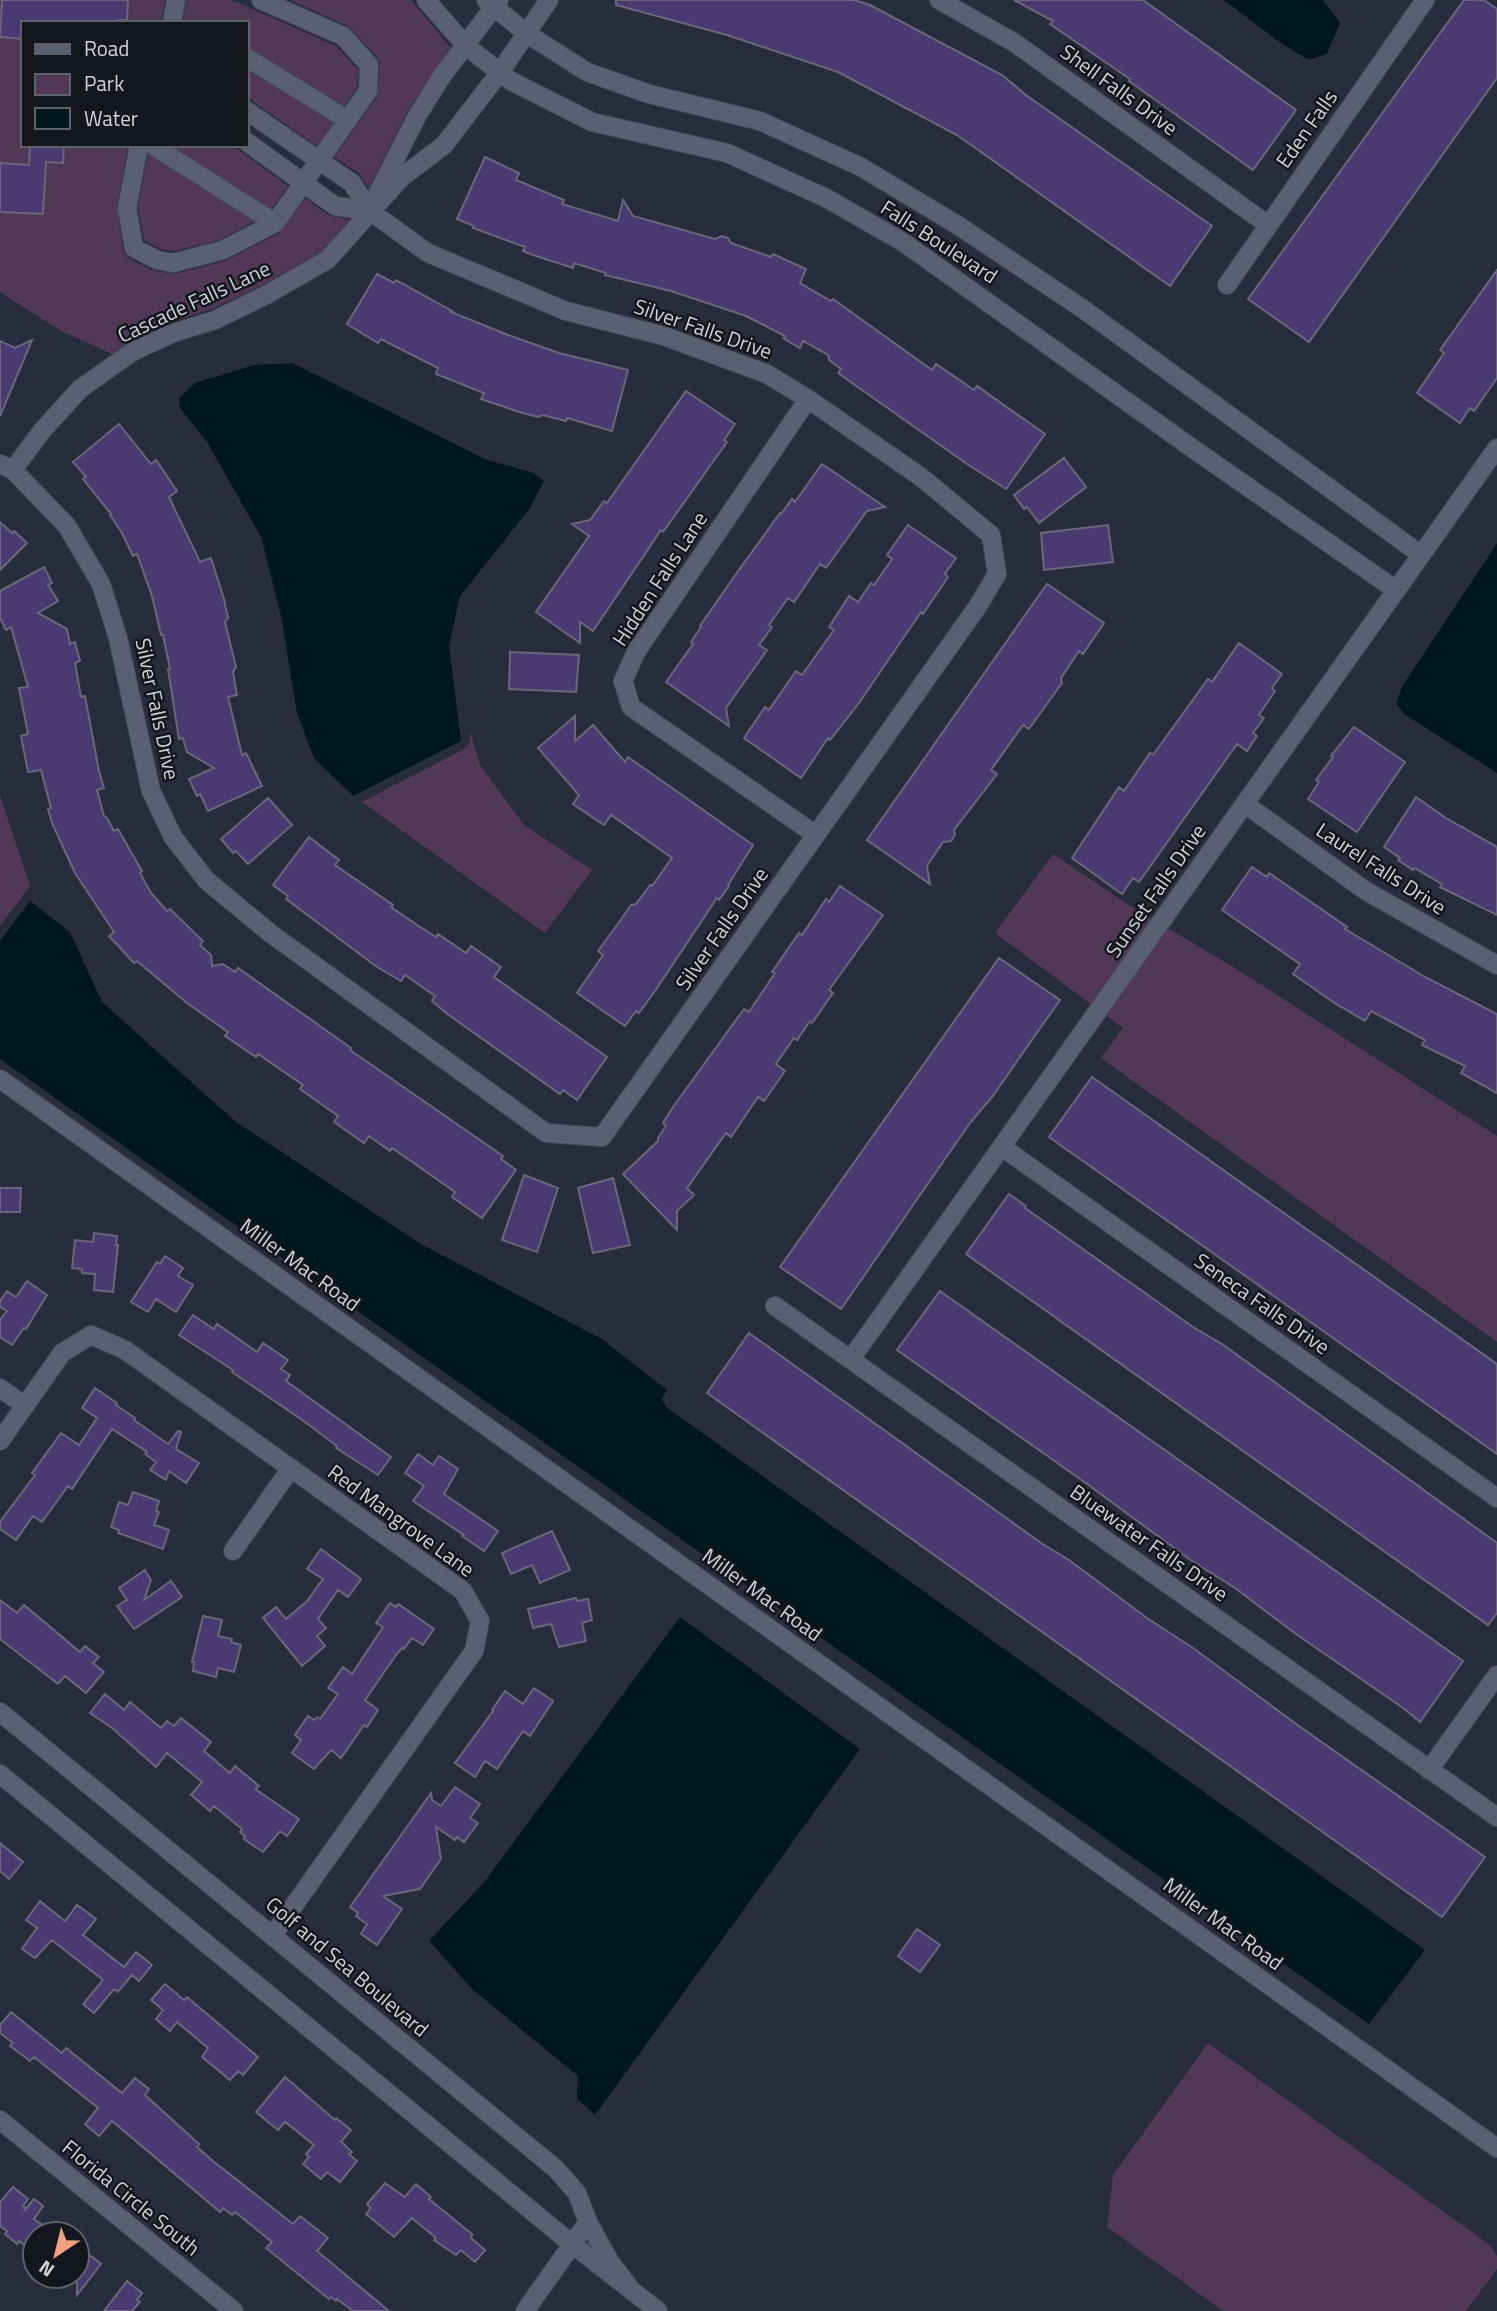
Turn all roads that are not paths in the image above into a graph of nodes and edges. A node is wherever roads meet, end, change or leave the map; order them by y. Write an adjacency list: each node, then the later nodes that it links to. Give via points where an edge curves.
1 (261, 0): 12 (street, via 343,36 369,65 368,91)
2 (426, 0): 8 (street, Falls Boulevard)
3 (548, 0): 7 (street, Cascade Falls Lane)
4 (939, 0): 20 (street, Shell Falls Drive, via 1015,43)
5 (1425, 0): 20 (street, Eden Falls)
6 (493, 3): 7 (street, Falls Boulevard); 8 (street, Cascade Falls Lane)
7 (526, 33): 10 (street, Cascade Falls Lane); 25 (street, Falls Boulevard, via 587,72 649,94 760,121 861,167 1083,309)
8 (466, 46): 10 (street, Falls Boulevard); 18 (street, Cascade Falls Lane, via 417,116)
9 (248, 59): 12 (street)
10 (500, 72): 18 (street, Cascade Falls Lane, via 444,145 402,177); 26 (street, Falls Boulevard, via 592,121 727,153 827,198 903,242)
11 (248, 112): 16 (street)
12 (348, 120): 16 (street)
13 (248, 143): 17 (street)
14 (139, 147): 19 (street, via 127,208 134,248 173,263 223,250)
15 (155, 147): 19 (street)
16 (319, 161): 17 (street); 18 (street, via 352,183)
17 (303, 182): 18 (street, via 335,206); 19 (street)
18 (370, 211): 22 (street, Silver Falls Drive, via 428,253 497,283 566,311 664,336 767,374); 24 (street, Cascade Falls Lane, via 327,260 215,320 132,352 80,389)
19 (275, 223)
20 (1268, 225): 21 (street, Eden Falls)
21 (1227, 285)
22 (808, 399): 28 (street, Silver Falls Drive, via 921,478 991,535 997,574); 28 (street, Hidden Falls Lane, via 636,652 623,681 631,707)
23 (1497, 448): 25 (street, Sunset Falls Drive)
24 (6, 467): 28 (street, Silver Falls Drive, via 67,526 101,584 118,638 151,791 173,837 206,880 271,933 546,1133 602,1137)
25 (1420, 554): 26 (street, Sunset Falls Drive)
26 (1396, 590): 27 (street, Sunset Falls Drive)
27 (1245, 804): 29 (street, Laurel Falls Drive, via 1366,891); 31 (street, Sunset Falls Drive)
28 (816, 835)
29 (1497, 965)
30 (0, 1079): 47 (street, Miller Mac Road)
31 (1002, 1147): 33 (street, Sunset Falls Drive); 38 (street, Seneca Falls Drive)
32 (775, 1306): 33 (street, Bluewater Falls Drive)
33 (851, 1359): 42 (street, Bluewater Falls Drive)
34 (0, 1388): 35 (street)
35 (25, 1406): 36 (street, Red Mangrove Lane); 37 (street, Red Mangrove Lane, via 62,1353 92,1335 125,1350)
36 (0, 1441)
37 (291, 1468): 39 (street); 45 (street, Red Mangrove Lane, via 463,1591 480,1621 474,1651)
38 (1497, 1498)
39 (233, 1551)
40 (1497, 1675): 42 (street)
41 (0, 1712): 45 (street, Golf and Sea Boulevard)
42 (1429, 1770): 44 (street, Bluewater Falls Drive)
43 (0, 1774): 49 (street, Golf and Sea Boulevard)
44 (1497, 1817)
45 (273, 1935): 48 (street, Golf and Sea Boulevard, via 556,2169 577,2193)
46 (0, 2120): 51 (street, Florida Circle South)
47 (1497, 2148)
48 (588, 2222): 49 (street); 50 (street, Golf and Sea Boulevard)
49 (572, 2244): 50 (street, Golf and Sea Boulevard); 52 (street)
50 (630, 2288): 53 (street, Golf and Sea Boulevard)
51 (228, 2309)
52 (525, 2311)
53 (658, 2311)

